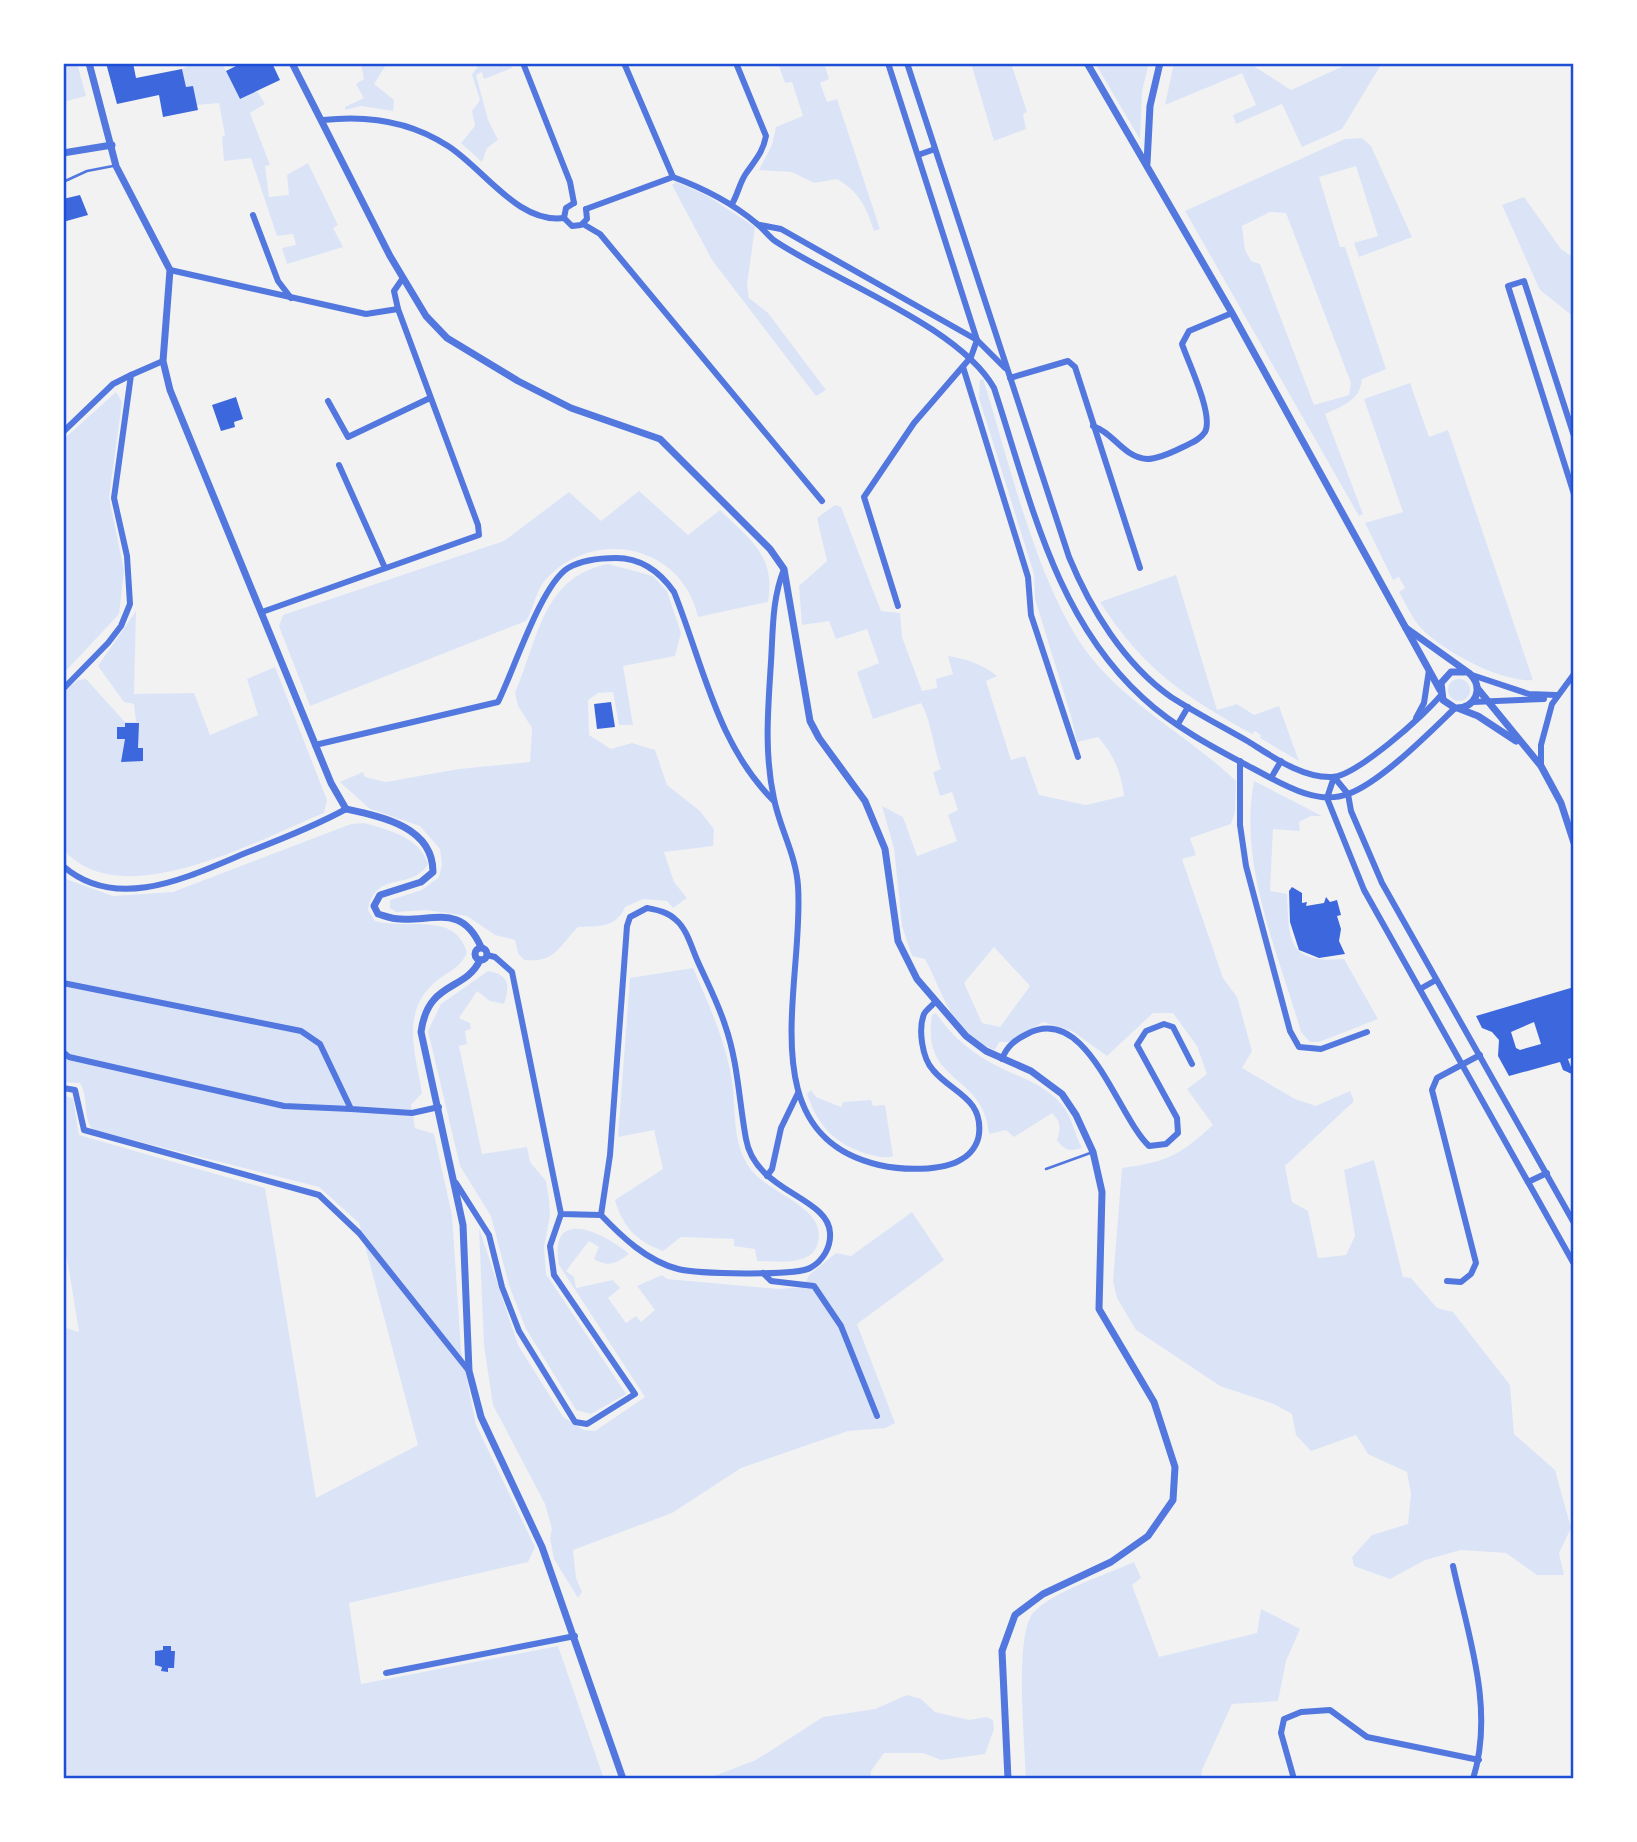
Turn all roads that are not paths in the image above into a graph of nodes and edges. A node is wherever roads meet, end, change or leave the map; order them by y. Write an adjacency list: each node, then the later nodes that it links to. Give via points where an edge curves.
1 (89, 63): 11 (street)
2 (292, 63): 10 (street)
3 (523, 63): 19 (street)
4 (624, 63): 17 (street)
5 (736, 63): 20 (street, via 765,136 764,148 745,174)
6 (888, 63): 14 (street)
7 (907, 63): 12 (street)
8 (1087, 63): 15 (street)
9 (1160, 63): 15 (street, via 1150,106)
10 (323, 120): 23 (street, via 376,119 416,128 449,146 534,216); 27 (street)
11 (113, 145): 13 (street); 16 (street)
12 (935, 149): 14 (street); 38 (street)
13 (63, 153)
14 (918, 155): 31 (street)
15 (1147, 163): 30 (street)
16 (116, 166): 18 (lane, via 87,171); 26 (street)
17 (673, 177): 20 (street); 21 (street)
18 (63, 183)
19 (575, 203): 21 (street); 23 (street, via 566,208)
20 (732, 204): 25 (street)
21 (586, 209): 24 (street)
22 (253, 215): 28 (street, via 278,281)
23 (564, 218): 24 (street, via 572,226)
24 (583, 224): 46 (street, via 600,234)
25 (758, 224): 31 (street, via 781,229); 33 (street, via 772,240)
26 (170, 270): 28 (street); 35 (street)
27 (403, 278): 29 (street, via 394,292); 51 (street, via 426,316 447,338 570,408 660,439 771,550)
28 (291, 298): 29 (street, via 366,314)
29 (398, 309): 39 (street)
30 (1232, 313): 41 (street, via 1189,331 1182,344 1207,418 1206,431 1197,440 1148,459 1125,451 1104,429); 54 (street)
31 (977, 340): 33 (street); 38 (street)
32 (1547, 354): 34 (street); 34 (street, via 1524,281 1508,286); 43 (street)
33 (971, 357): 36 (street); 48 (street, via 994,388)
34 (1532, 359): 45 (street)
35 (163, 361): 37 (street); 53 (street, via 170,390)
36 (963, 367): 52 (street, via 914,424 864,497); 70 (street, via 1028,577 1031,615)
37 (131, 375): 42 (street, via 113,384); 58 (street, via 114,498 127,556 130,604 108,643)
38 (1010, 378): 41 (street, via 1068,361 1075,367); 47 (street)
39 (430, 398): 40 (street, via 348,437); 49 (street, via 479,535)
40 (328, 401)
41 (1093, 426): 50 (street)
42 (63, 432)
43 (1574, 436)
44 (339, 465): 49 (street)
45 (1574, 494)
46 (822, 501)
47 (1069, 557): 48 (street); 64 (street, via 1080,585 1120,645 1169,695)
48 (1051, 563): 67 (street, via 1077,617 1102,654 1142,698)
49 (385, 568): 53 (street)
50 (1140, 568)
51 (784, 569): 78 (street, via 774,603 765,736); 90 (street, via 810,721 865,801 885,849 898,941)
52 (898, 606)
53 (262, 612): 68 (street)
54 (1402, 626): 55 (street); 56 (street)
55 (1429, 670): 60 (street); 66 (street, via 1424,703)
56 (1469, 674): 59 (street); 60 (street, via 1448,674); 61 (street, via 1529,694)
57 (1574, 674): 61 (street)
58 (63, 688)
59 (1478, 688): 62 (street); 63 (street)
60 (1440, 693): 65 (street); 66 (street)
61 (1556, 695): 62 (street); 73 (street, via 1541,745)
62 (1487, 701): 63 (street); 69 (street)
63 (1473, 702): 65 (street)
64 (1188, 707): 67 (street); 72 (street)
65 (1457, 708): 69 (street, via 1478,716); 76 (street, via 1407,752)
66 (1413, 723): 74 (street, via 1364,762)
67 (1178, 724): 71 (street)
68 (315, 746): 78 (street, via 498,702 557,578 582,563 622,558 650,568 674,592 716,713 758,785); 79 (street)
69 (1526, 748): 73 (street)
70 (1078, 757)
71 (1240, 761): 75 (street); 91 (street, via 1240,825 1246,866 1290,1031 1299,1047 1321,1049)
72 (1280, 761): 74 (street); 75 (street)
73 (1541, 766): 82 (street, via 1561,803)
74 (1334, 777): 76 (street); 77 (street)
75 (1272, 778): 77 (street)
76 (1348, 794): 77 (street); 80 (street)
77 (1327, 798): 81 (street)
78 (774, 802): 98 (street, via 798,883 800,925 792,1045)
79 (346, 809): 83 (street, via 178,882 106,887 89,883); 84 (street, via 409,829 433,857 433,872 421,882 380,895 374,906 378,914 401,919 448,917 463,923)
80 (1361, 835): 81 (street); 87 (street)
81 (1344, 842): 89 (street, via 1364,890)
82 (1574, 843)
83 (63, 866)
84 (481, 947): 85 (street); 86 (street, via 474,953)
85 (487, 955): 86 (street); 107 (street, via 512,972)
86 (480, 960): 99 (street, via 473,971 435,996 424,1016 421,1032)
87 (1436, 980): 89 (street); 93 (street)
88 (63, 983): 100 (street, via 301,1031 320,1044)
89 (1420, 989): 96 (street)
90 (935, 1002): 94 (street, via 966,1036); 98 (street, via 924,1013 926,1059 932,1070 966,1096 980,1120 974,1149 961,1160 944,1166 899,1168 847,1155 818,1133)
91 (1367, 1032)
92 (63, 1052): 100 (street, via 284,1106)
93 (1480, 1055): 96 (street); 103 (street)
94 (1002, 1059): 95 (street, via 1014,1041 1034,1030 1056,1029 1082,1043 1102,1070 1135,1133 1149,1146 1166,1144 1178,1133 1177,1118 1137,1045 1146,1031 1164,1024 1173,1027); 101 (street, via 1031,1071 1062,1094)
95 (1192, 1064)
96 (1462, 1065): 105 (street); 112 (street, via 1437,1078 1432,1090 1476,1263 1461,1282)
97 (63, 1088): 113 (street, via 75,1090 84,1130 319,1195 359,1233)
98 (798, 1092): 104 (street)
99 (439, 1107): 100 (street, via 412,1113); 106 (street)
100 (351, 1110)
101 (1093, 1152): 102 (lane); 120 (street, via 1102,1192 1099,1309 1154,1402 1175,1467 1173,1500 1148,1536 1111,1562 1043,1594 1015,1615 1002,1651)
102 (1045, 1169)
103 (1547, 1173): 105 (street); 109 (street)
104 (767, 1175): 108 (street, via 746,1143 737,1069 725,1024 687,939 679,922 647,908 630,917 627,926 610,1155); 111 (street, via 787,1193 820,1209 830,1245 810,1268)
105 (1528, 1182): 110 (street)
106 (456, 1184): 107 (street, via 489,1235 519,1331 565,1410 575,1422 587,1424 635,1394 554,1275 550,1246); 113 (street, via 463,1225)
107 (561, 1213): 108 (street)
108 (601, 1215): 111 (street, via 624,1238 679,1269)
109 (1574, 1223)
110 (1574, 1264)
111 (763, 1273): 114 (street, via 771,1281 814,1286 841,1326)
112 (1447, 1281)
113 (469, 1371): 116 (street, via 481,1417 542,1547)
114 (877, 1416)
115 (1454, 1566): 118 (street, via 1482,1703)
116 (575, 1636): 117 (street); 119 (street)
117 (386, 1673)
118 (1479, 1759): 121 (street, via 1367,1737 1330,1710 1301,1712 1284,1719 1281,1733); 122 (street)
119 (623, 1779)
120 (1008, 1779)
121 (1294, 1779)
122 (1473, 1779)

